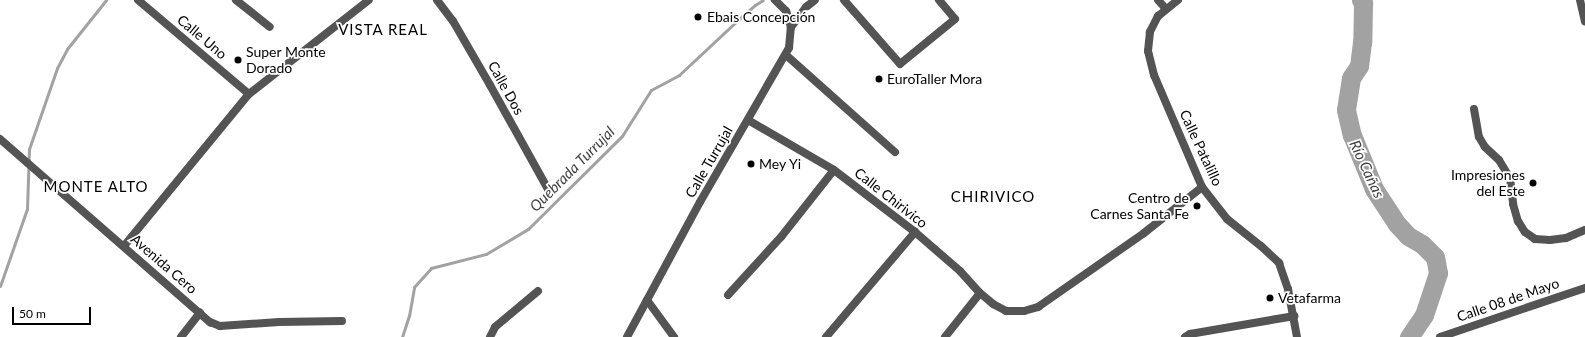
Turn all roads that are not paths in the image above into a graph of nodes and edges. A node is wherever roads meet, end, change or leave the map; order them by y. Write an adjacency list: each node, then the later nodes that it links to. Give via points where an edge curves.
1 (138, 0): 17 (street, Calle Uno)
2 (236, 0): 14 (street)
3 (369, 0): 17 (street)
4 (437, 0): 24 (street, Calle Dos, via 490,85)
5 (776, 0): 15 (street, Calle Turrujal, via 786,11)
6 (814, 0): 15 (street)
7 (844, 0): 8 (street, via 900,64 955,19)
8 (939, 0)
9 (1158, 0): 12 (street)
10 (1178, 0): 12 (street, Calle Patalillo)
11 (1580, 0): 13 (street)
12 (1166, 9): 23 (street, Calle Patalillo, via 1158,16 1150,32 1148,51 1154,75)
13 (1585, 21)
14 (270, 27)
15 (791, 27): 16 (street, Calle Turrujal)
16 (786, 55): 19 (street, Calle Turrujal); 21 (street)
17 (249, 94): 27 (street)
18 (1474, 109): 25 (street, via 1479,137 1485,147 1499,160 1510,178 1513,204 1518,221 1525,232 1535,239 1550,240 1566,238)
19 (748, 120): 22 (street, Calle Chirivico); 32 (street, Calle Turrujal)
20 (2, 144): 27 (street, Avenida Cero)
21 (895, 152)
22 (834, 170): 26 (street, Calle Chirivico); 31 (street, via 781,237)
23 (1202, 187): 30 (street, Calle Chirivico, via 1144,233 1038,307 1024,311 1006,311 992,304); 34 (street, Calle Patalillo, via 1226,219 1262,246 1279,263)
24 (549, 191)
25 (1585, 230)
26 (915, 232): 30 (street, Calle Chirivico, via 960,271); 40 (street)
27 (124, 246): 33 (street, Avenida Cero)
28 (1585, 288): 44 (street, Calle 08 de Mayo)
29 (538, 291): 37 (street, via 495,327)
30 (980, 293): 41 (street)
31 (728, 295)
32 (646, 300): 38 (street, Calle Turrujal); 39 (street)
33 (200, 313): 35 (street, Avenida Cero, via 210,322 220,326); 36 (street)
34 (1294, 316): 42 (street); 43 (street, Calle Patalillo)
35 (342, 321)
36 (181, 337)
37 (490, 337)
38 (627, 337)
39 (674, 337)
40 (826, 337)
41 (945, 337)
42 (1185, 337)
43 (1297, 337)
44 (1440, 337)

